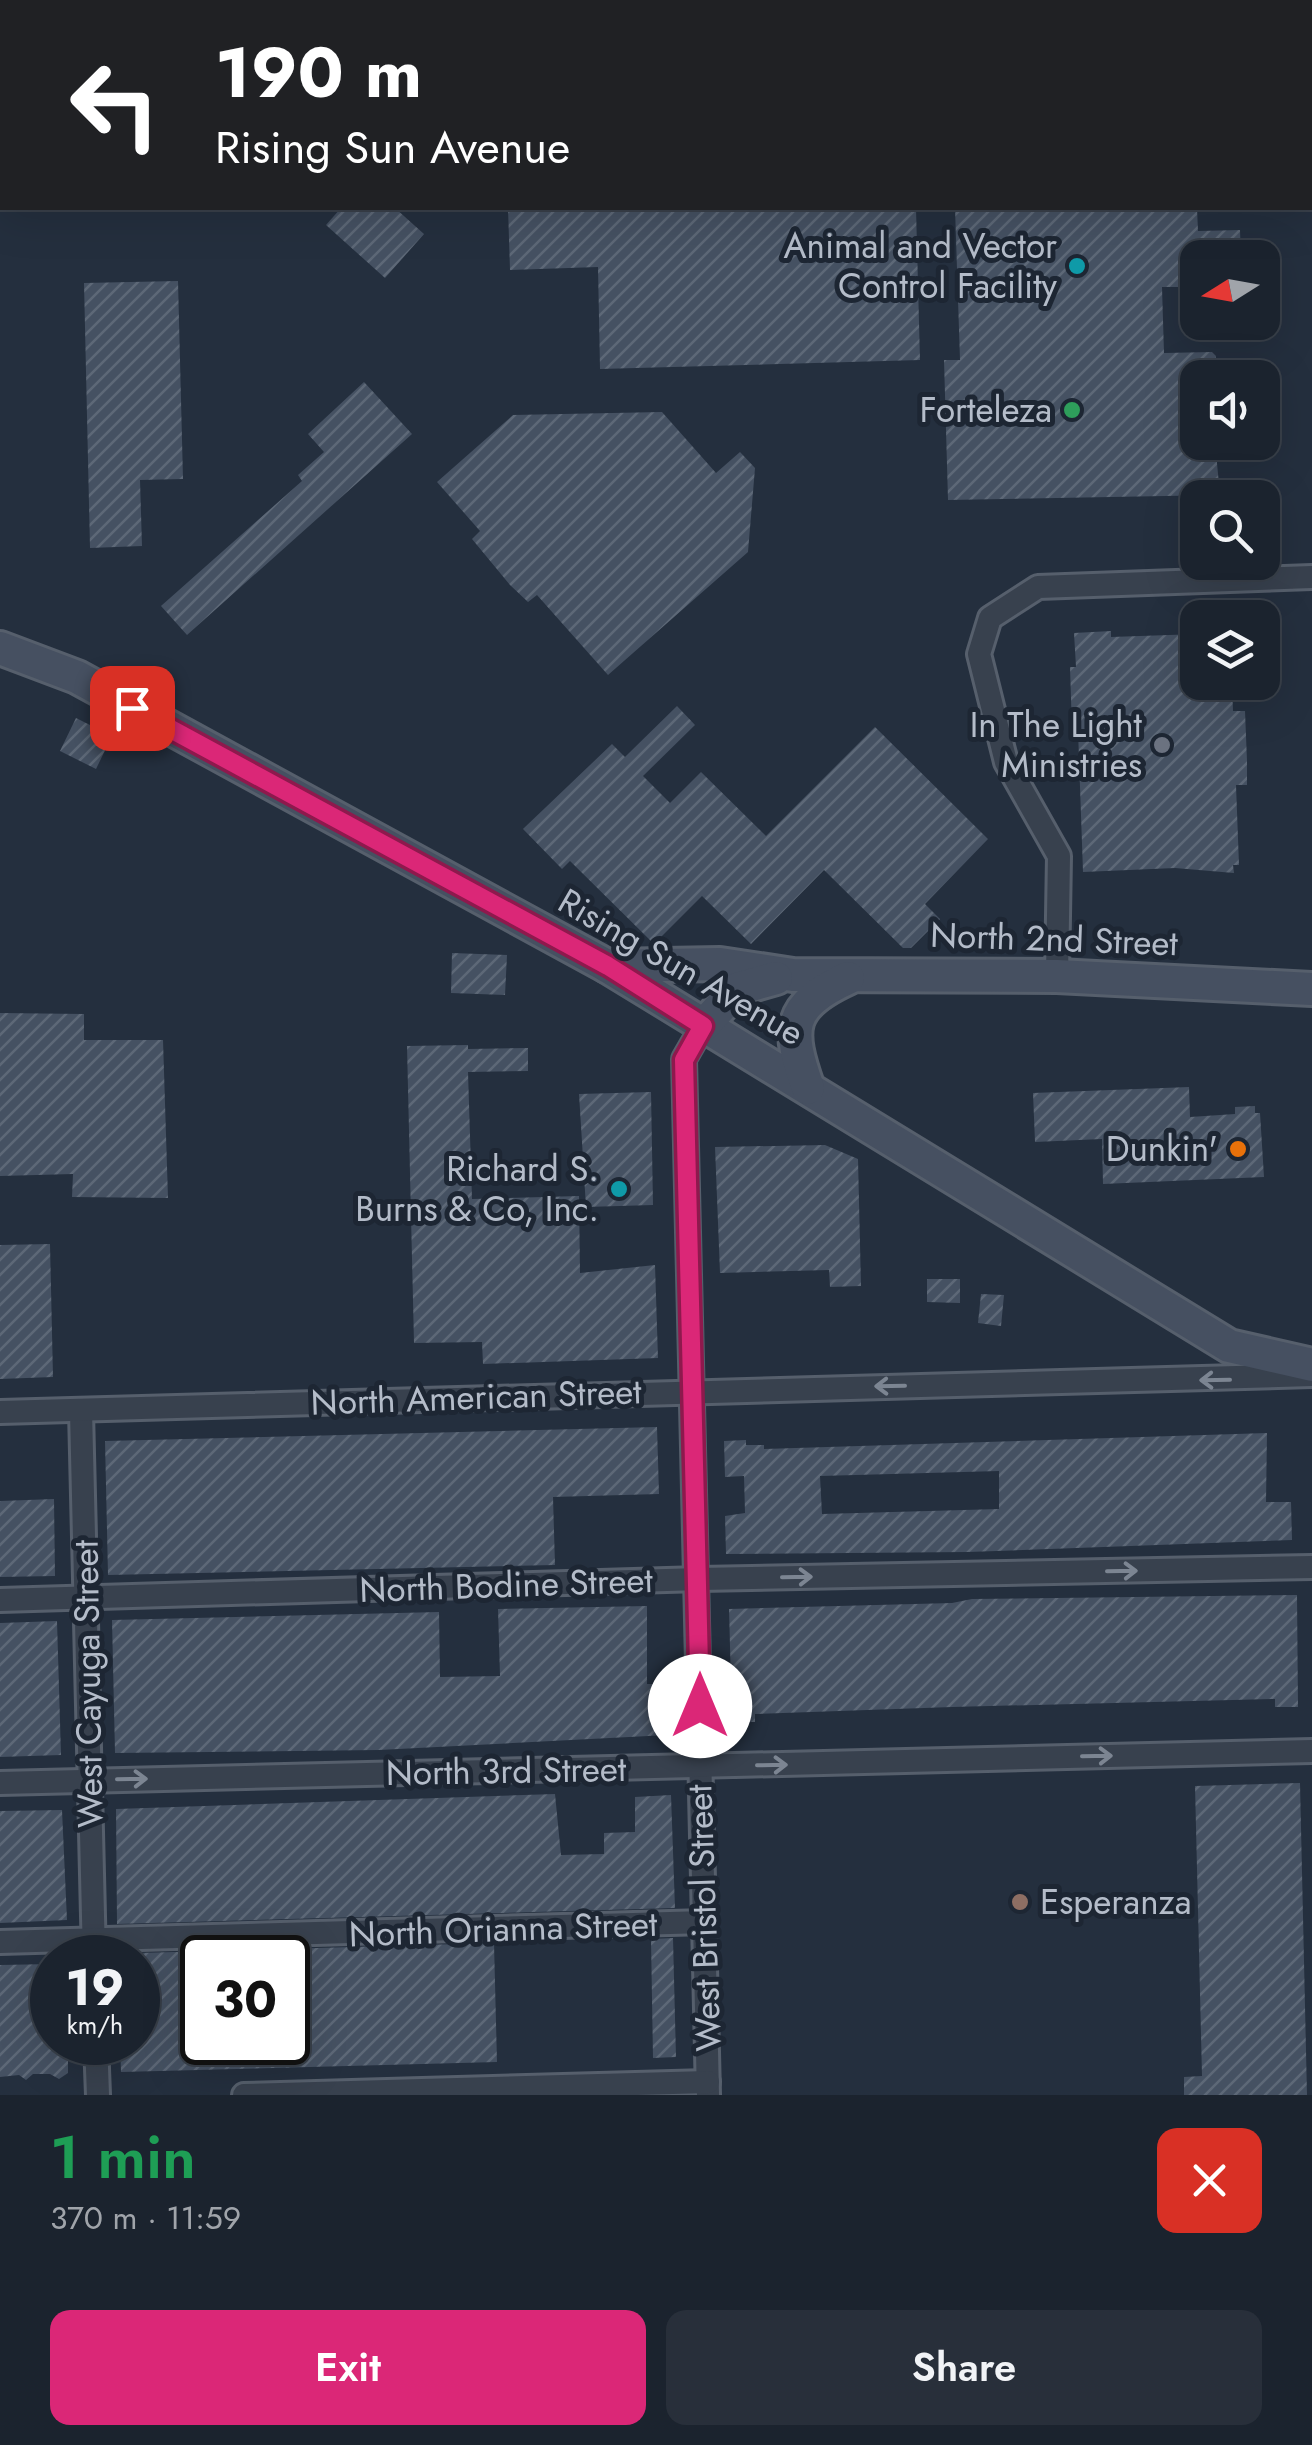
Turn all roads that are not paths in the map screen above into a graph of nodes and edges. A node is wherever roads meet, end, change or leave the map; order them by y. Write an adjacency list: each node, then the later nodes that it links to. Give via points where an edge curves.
1 (1312, 577): 6 (street, via 1038,587 990,618 979,654 1006,762 1060,856)
2 (0, 648): 3 (street, Rising Sun Avenue, via 76,677)
3 (608, 966): 4 (street, North 2nd Street, via 720,964); 8 (street, Rising Sun Avenue)
4 (793, 976): 5 (street, North 2nd Street); 8 (street, North 2nd Street, via 737,989)
5 (852, 976): 6 (street, North 2nd Street); 9 (street, via 809,999 794,1023 793,1046)
6 (1057, 976): 7 (street, North 2nd Street)
7 (1312, 989)
8 (703, 1026): 9 (street, Rising Sun Avenue); 12 (street, West Bristol Street, via 684,1060)
9 (808, 1088): 10 (street, Rising Sun Avenue, via 1229,1346)
10 (1312, 1365)
11 (1312, 1375): 12 (street, North American Street, one-way to 12)
12 (692, 1390): 13 (street, North American Street); 16 (street, West Bristol Street)
13 (81, 1410): 14 (street, North American Street); 17 (street, West Cayuga Street)
14 (0, 1412)
15 (1312, 1568): 16 (street, North Bodine Street, one-way to 15)
16 (700, 1579): 17 (street, North Bodine Street); 20 (street, West Bristol Street)
17 (86, 1598): 18 (street, North Bodine Street); 21 (street, West Cayuga Street)
18 (0, 1600)
19 (1312, 1751): 20 (street, North 3rd Street, one-way to 19)
20 (700, 1766): 21 (street, North 3rd Street, one-way to 20); 23 (street, West Bristol Street)
21 (90, 1780): 22 (street, North 3rd Street); 24 (street, West Cayuga Street)
22 (0, 1783)
23 (706, 1922): 27 (street, North Orianna Street); 29 (street, West Bristol Street)
24 (94, 1935)
25 (0, 1942): 26 (street, North Orianna Street)
26 (30, 1944)
27 (160, 1946)
28 (97, 2065): 30 (street)
29 (708, 2089): 31 (street)
30 (98, 2095)
31 (244, 2095)

